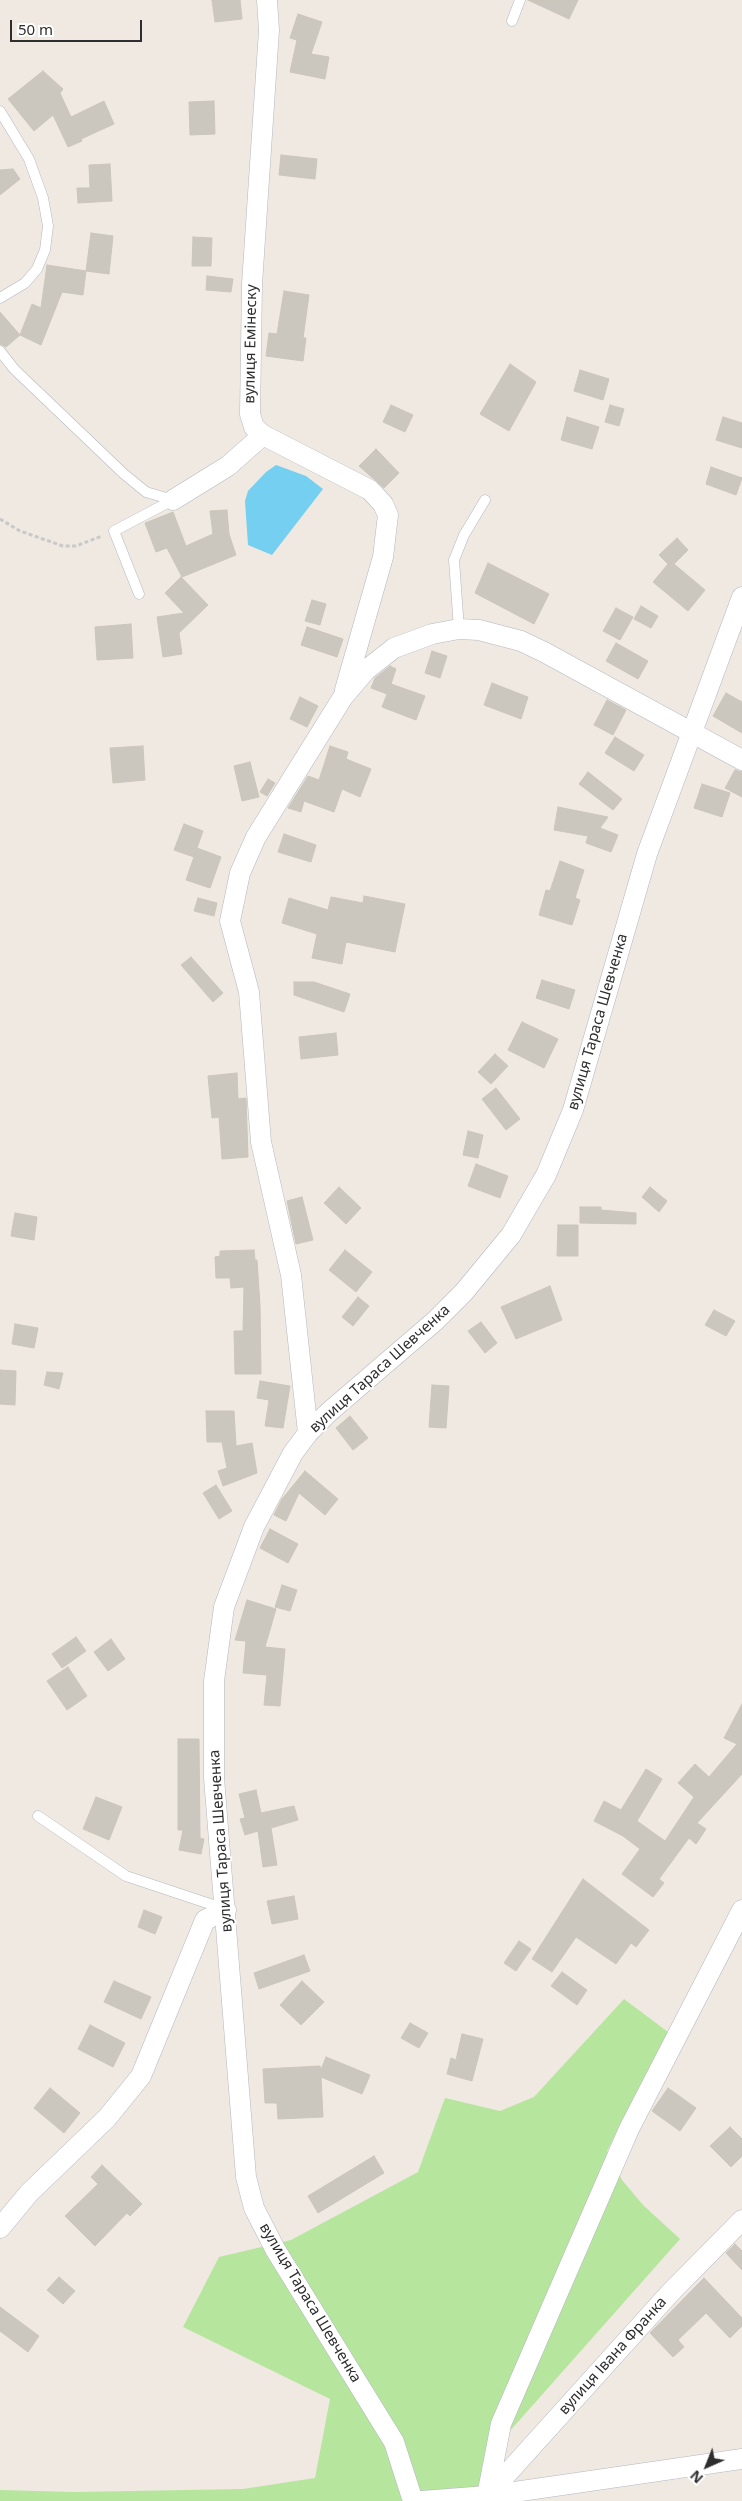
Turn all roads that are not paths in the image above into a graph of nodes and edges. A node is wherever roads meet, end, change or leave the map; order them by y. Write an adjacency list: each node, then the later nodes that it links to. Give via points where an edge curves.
1 (267, 0): 7 (street, вулиця Емінеску, via 269,30 255,220 249,405 251,420)
2 (520, 0): 3 (lane)
3 (512, 21)
4 (0, 111): 5 (lane, via 29,159 43,198 48,226 45,250 32,276 17,290)
5 (0, 298)
6 (0, 351): 8 (lane, via 14,370 124,474 146,492)
7 (263, 435): 8 (street, via 228,466); 13 (street, via 370,490 388,515 383,557)
8 (173, 500): 10 (lane, via 114,531)
9 (485, 500): 12 (lane, via 464,535 454,560)
10 (138, 594)
11 (742, 597): 14 (street, вулиця Тараса Шевченка)
12 (459, 629): 13 (street, via 432,634 394,648 366,670); 14 (street, via 479,630 521,641)
13 (343, 697): 16 (street, via 256,837 240,873 230,921 249,992 260,1134 290,1274)
14 (693, 733): 15 (street); 16 (street, вулиця Тараса Шевченка, via 660,815 634,893 573,1110 537,1192 511,1235 464,1292)
15 (742, 760)
16 (308, 1433): 18 (street, вулиця Тараса Шевченка, via 293,1453 262,1510 224,1607 214,1681 214,1778)
17 (38, 1816): 18 (lane, via 126,1876)
18 (226, 1910): 21 (street, via 205,1920 141,2076 107,2118 29,2194); 24 (street, вулиця Тараса Шевченка, via 242,2146 254,2208 287,2270 394,2442)
19 (742, 1910): 23 (street, via 629,2129 502,2424)
20 (742, 2220): 23 (street, вулиця Івана Франка, via 670,2292)
21 (0, 2228)
22 (742, 2459): 23 (street)
23 (486, 2498): 25 (street)
24 (413, 2501)
25 (422, 2501)

